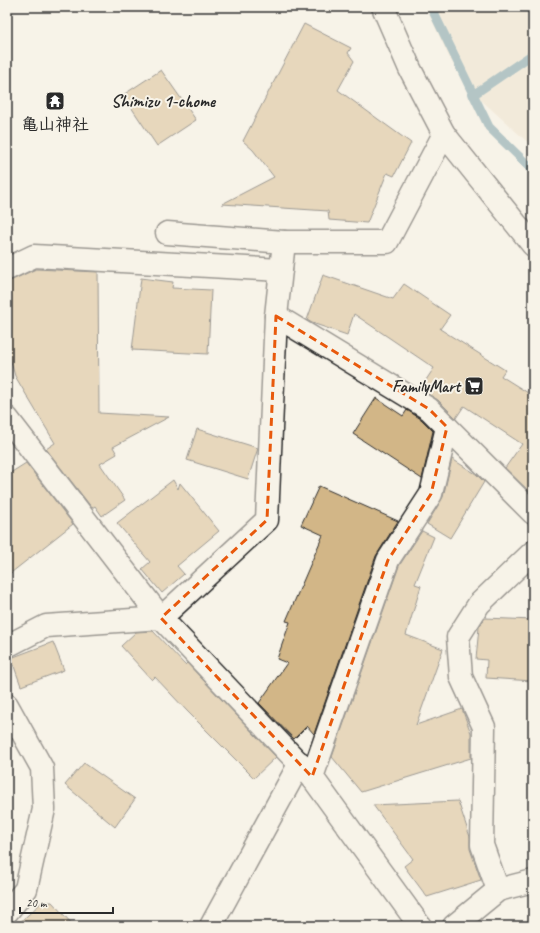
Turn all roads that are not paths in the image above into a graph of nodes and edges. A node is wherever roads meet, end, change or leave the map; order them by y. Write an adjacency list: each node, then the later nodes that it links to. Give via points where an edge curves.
1 (383, 7): 2 (street, via 410,69)
2 (444, 134): 4 (street, via 387,242); 5 (street)
3 (167, 233): 4 (street)
4 (284, 242): 7 (street)
5 (533, 245)
6 (7, 269): 7 (street, via 34,256)
7 (281, 270): 8 (street)
8 (276, 316): 10 (street, via 429,409); 13 (street, via 267,520)
9 (7, 418): 13 (street)
10 (447, 427): 11 (street); 16 (street, via 431,494 388,560)
11 (533, 513)
12 (533, 552): 18 (street, via 479,604 458,637 461,677 484,727 482,845)
13 (161, 618): 14 (street, via 46,626); 16 (street)
14 (7, 646)
15 (7, 705): 19 (street, via 42,768 44,809 26,889)
16 (306, 770): 20 (street); 21 (street)
17 (533, 881): 18 (street)
18 (498, 890): 22 (street)
19 (7, 912)
20 (211, 926)
21 (420, 926)
22 (454, 926)

